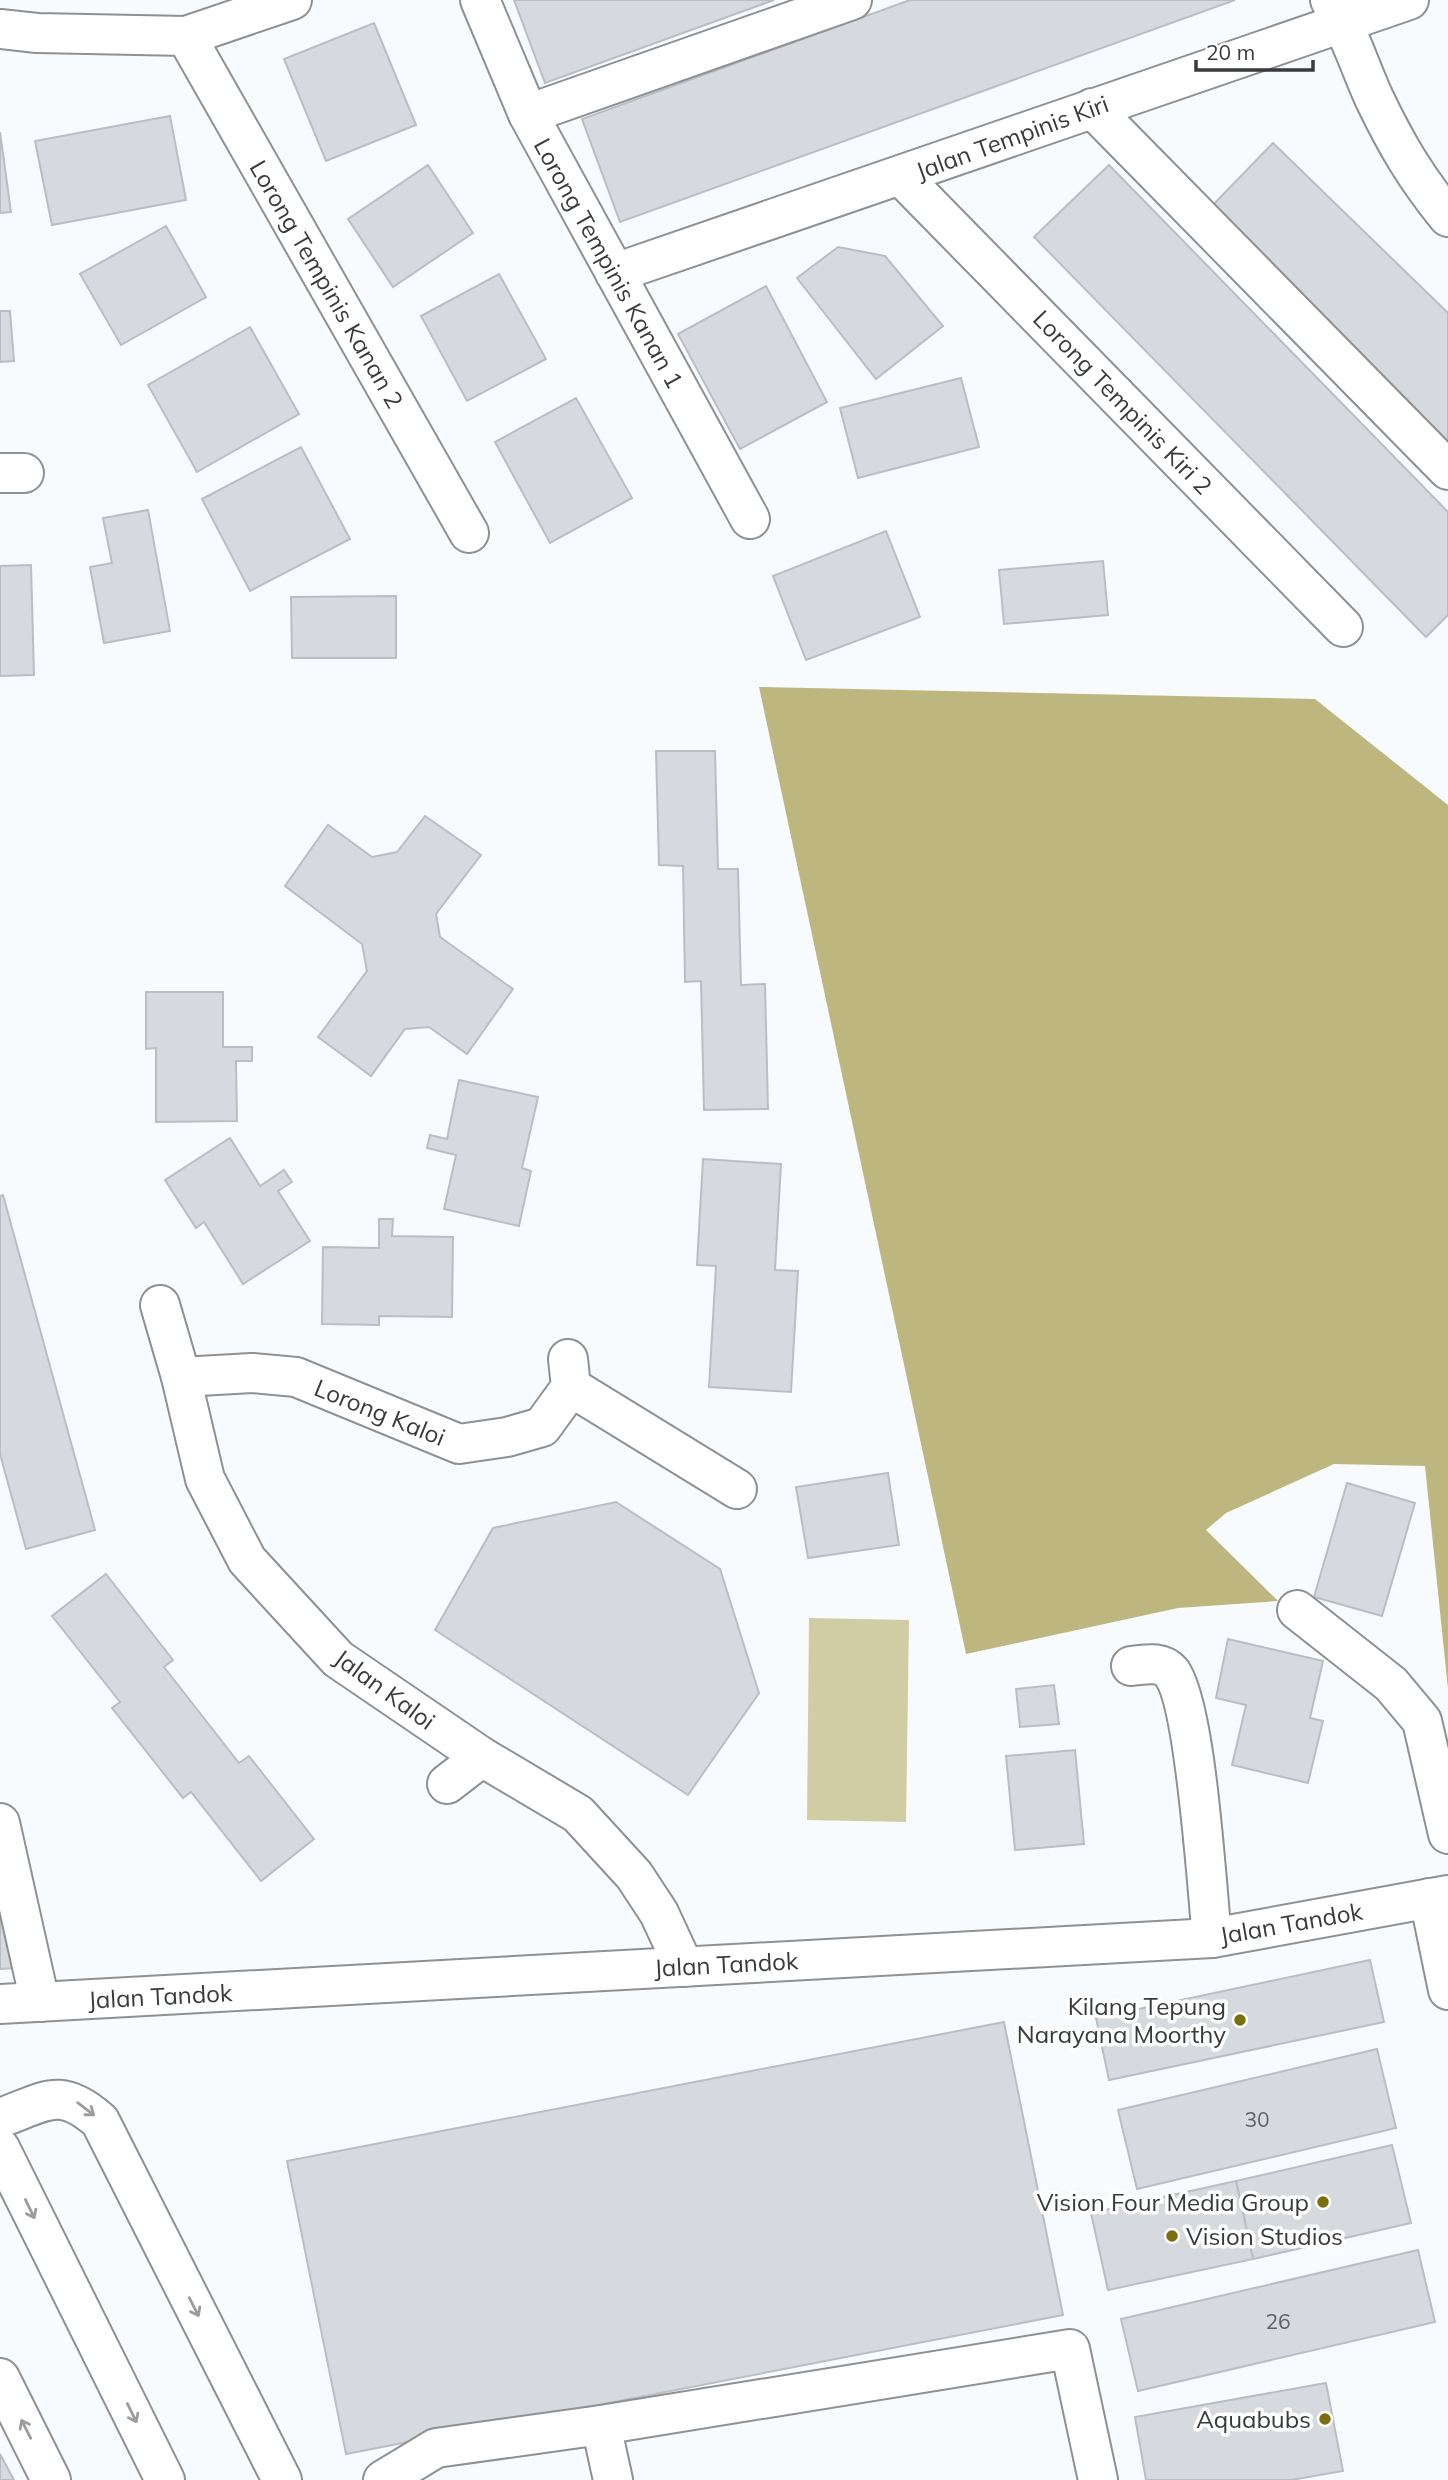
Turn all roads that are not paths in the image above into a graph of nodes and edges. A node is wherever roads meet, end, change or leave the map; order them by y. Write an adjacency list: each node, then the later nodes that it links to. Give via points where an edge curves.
1 (292, 0): 7 (street)
2 (480, 0): 9 (street, Lorong Tempinis Kanan 1)
3 (852, 0): 9 (street)
4 (1409, 0): 5 (street, Jalan Tempinis Kiri)
5 (1336, 11): 8 (street, Jalan Tempinis Kiri); 11 (street, via 1416,179)
6 (0, 29): 7 (street)
7 (186, 36): 15 (street, Lorong Tempinis Kanan 2)
8 (1092, 108): 10 (street, Jalan Tempinis Kiri); 13 (street)
9 (528, 114): 12 (street, Lorong Tempinis Kanan 1)
10 (902, 177): 12 (street, Jalan Tempinis Kiri); 16 (street, Lorong Tempinis Kiri 2)
11 (1448, 217)
12 (615, 273): 14 (street, Lorong Tempinis Kanan 1)
13 (1448, 470)
14 (750, 519)
15 (469, 533)
16 (1343, 627)
17 (160, 1305): 18 (street, Jalan Kaloi)
18 (181, 1377): 19 (street, Lorong Kaloi, via 252,1373 296,1377 459,1444 542,1427 570,1373); 22 (street, Jalan Kaloi, via 205,1479 247,1560 338,1659)
19 (737, 1489)
20 (1297, 1610): 25 (street, via 1391,1684 1422,1721)
21 (1131, 1666): 27 (street, via 1156,1663 1171,1672 1183,1701 1193,1753)
22 (482, 1757): 23 (street); 28 (street, Jalan Kaloi, via 578,1814 611,1846 659,1913)
23 (447, 1784)
24 (0, 1823): 30 (street)
25 (1448, 1834)
26 (1438, 1897): 27 (street, Jalan Tandok); 29 (street)
27 (1212, 1938): 28 (street, Jalan Tandok)
28 (684, 1967): 30 (street, Jalan Tandok)
29 (1448, 1990)
30 (40, 2002): 31 (street, Jalan Tandok)
31 (0, 2004)
32 (0, 2118): 38 (street, one-way to 38, via 60,2097 81,2104 100,2121)
33 (0, 2148): 37 (street, one-way to 37)
34 (0, 2378): 36 (street, one-way to 34)
35 (601, 2425): 39 (street, via 436,2448); 40 (street); 41 (street, via 1070,2349)
36 (51, 2480)
37 (165, 2480)
38 (282, 2480)
39 (383, 2480)
40 (612, 2480)
41 (1098, 2480)

